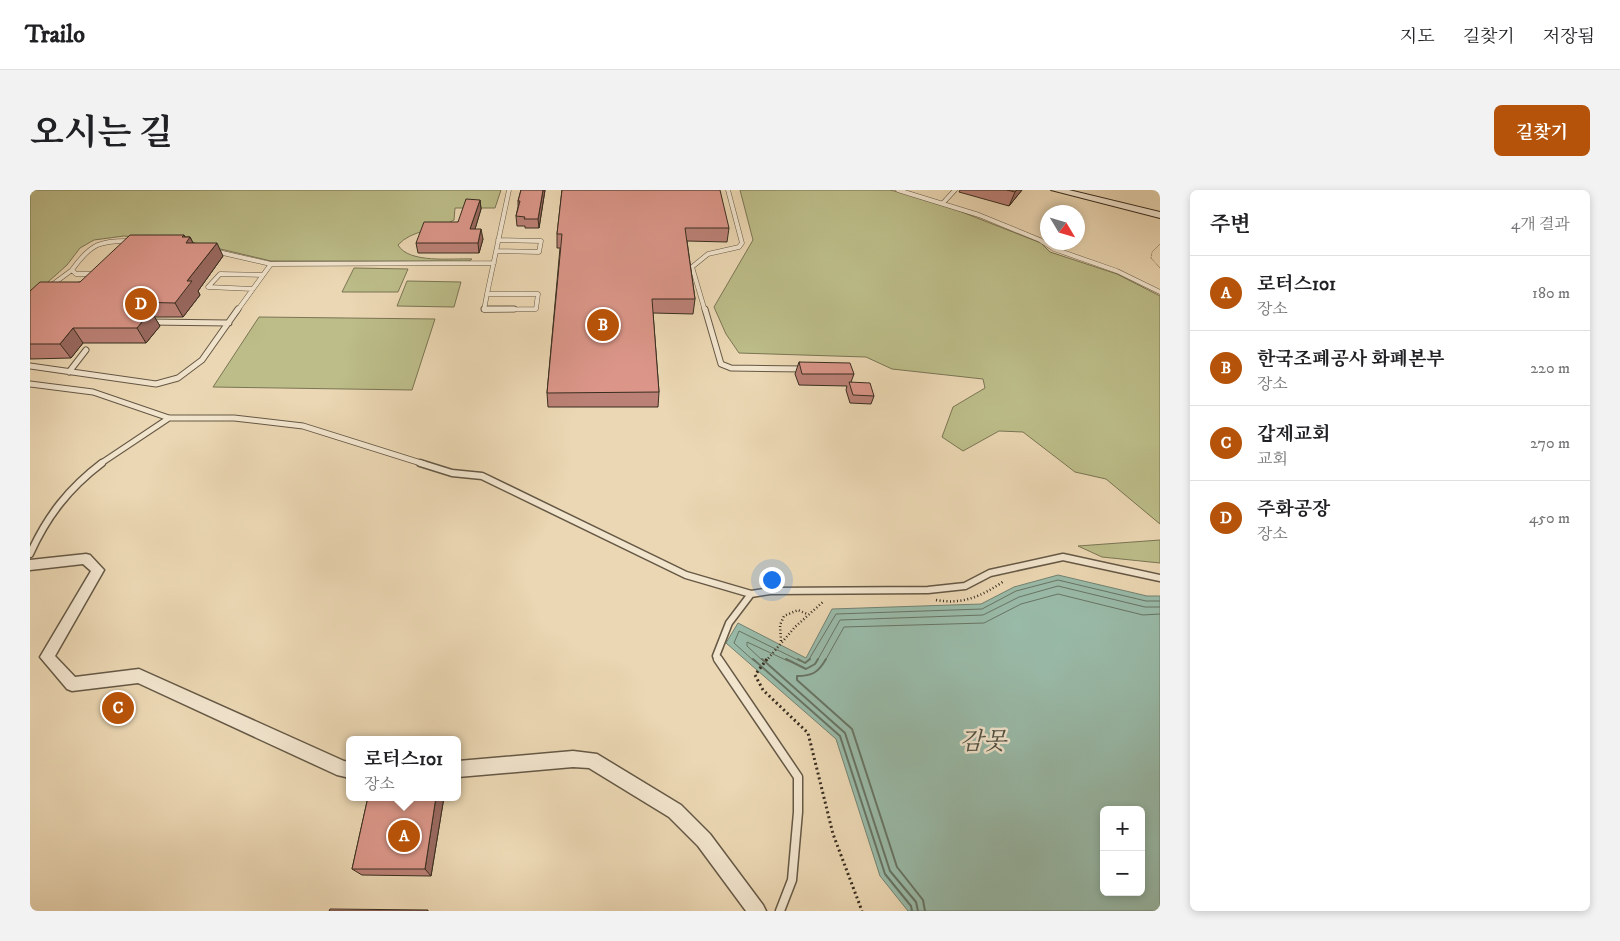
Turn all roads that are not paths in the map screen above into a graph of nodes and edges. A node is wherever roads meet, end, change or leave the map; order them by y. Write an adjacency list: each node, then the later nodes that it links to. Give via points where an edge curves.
1 (509, 190): 8 (lane)
2 (728, 190): 25 (lane, via 742,243 739,247 708,254 692,267 721,364 731,368)
3 (898, 190): 6 (lane)
4 (955, 190): 6 (lane)
5 (1056, 190): 7 (street)
6 (943, 203): 18 (lane, via 1117,271)
7 (1160, 214)
8 (498, 240): 11 (lane); 11 (lane, via 541,241 539,252)
9 (140, 241): 14 (lane, via 100,243 89,247)
10 (205, 248): 13 (lane)
11 (496, 251): 12 (lane)
12 (494, 263): 13 (lane); 20 (lane)
13 (271, 264): 16 (lane)
14 (72, 270): 15 (lane, via 76,274); 19 (lane)
15 (102, 274)
16 (263, 275): 17 (lane); 17 (lane, via 220,274 208,287)
17 (253, 289): 22 (lane)
18 (1160, 292)
19 (42, 294)
20 (488, 294): 20 (lane, via 484,310 536,310 538,294)
21 (141, 322): 22 (lane)
22 (229, 323): 26 (lane, via 202,360 166,383)
23 (86, 350): 26 (lane)
24 (30, 366): 26 (lane)
25 (813, 370)
26 (69, 372)
27 (30, 384): 28 (lane, via 93,392)
28 (169, 418): 29 (lane, via 72,486 46,519); 32 (lane, via 234,418 303,426 452,473 482,476 686,575)
29 (30, 554)
30 (30, 565): 33 (street, via 86,559 98,570 47,656 72,684 139,676 217,714)
31 (1160, 578): 32 (lane, via 1063,557 990,573 965,586 928,590 770,591)
32 (751, 594): 36 (lane, via 729,623 716,656 798,777 792,880)
33 (346, 769)
34 (461, 769): 35 (street, via 591,760 675,811 704,840)
35 (757, 911)
36 (780, 911)

